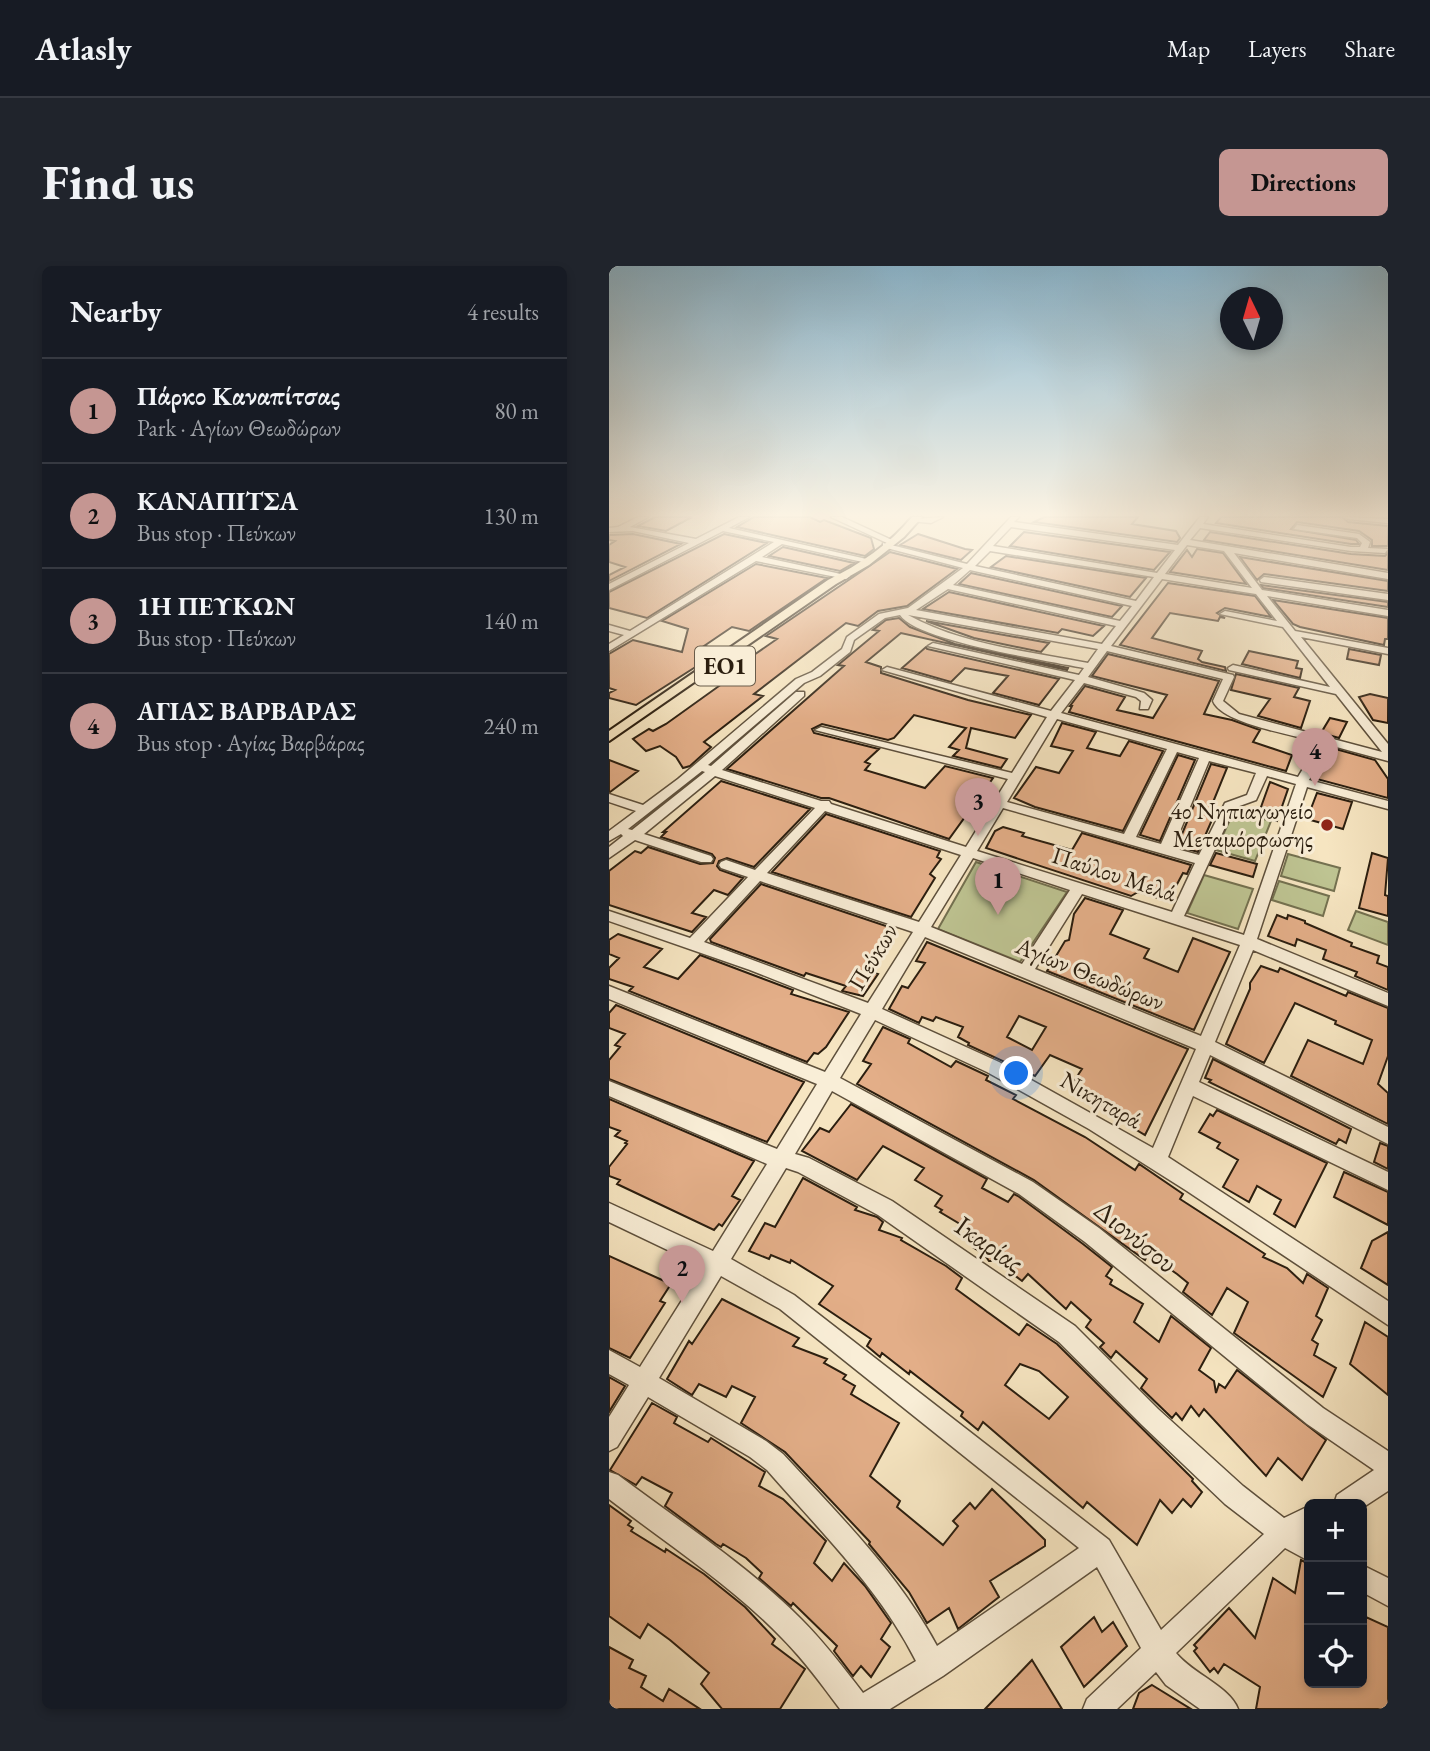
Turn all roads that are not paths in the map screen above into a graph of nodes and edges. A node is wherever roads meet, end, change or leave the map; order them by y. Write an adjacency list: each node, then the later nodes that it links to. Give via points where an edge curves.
1 (712, 584): 20 (street)
2 (829, 584): 39 (main road, ΕΟ1)
3 (840, 584): 41 (main road, ΕΟ1)
4 (1048, 584): 12 (street)
5 (1152, 584): 12 (street, Πεύκων)
6 (1223, 584): 10 (street)
7 (1253, 584): 10 (street)
8 (1295, 584): 11 (street)
9 (946, 586): 13 (street, via 911,610); 16 (street)
10 (1257, 590): 14 (street); 19 (street)
11 (1388, 597)
12 (1137, 604): 16 (street, Πεύκων)
13 (902, 611): 17 (street); 21 (street, via 923,627); 29 (street, via 882,616 850,639 846,650)
14 (1388, 613)
15 (1225, 614): 19 (street)
16 (1121, 624): 24 (street, Πεύκων)
17 (988, 627): 21 (street); 24 (street)
18 (609, 628): 20 (street)
19 (1290, 629): 25 (street); 31 (street)
20 (632, 634): 23 (street)
21 (974, 642): 26 (street)
22 (933, 646): 30 (street)
23 (609, 648)
24 (1103, 648): 26 (street, Πεύκων); 28 (street)
25 (1388, 651)
26 (1090, 666): 30 (street, Πεύκων)
27 (887, 670): 35 (street)
28 (1231, 673): 31 (street); 40 (street, via 1218,701 1225,711)
29 (811, 678): 32 (street, via 800,681); 33 (street, via 812,684)
30 (1082, 679): 34 (street, via 1140,695 1147,700); 35 (street, Πεύκων)
31 (1340, 692): 43 (street)
32 (775, 702): 33 (street); 37 (street)
33 (788, 705): 38 (street)
34 (1144, 707)
35 (1053, 716): 42 (street); 47 (street, Πεύκων)
36 (821, 730): 47 (street)
37 (740, 732): 38 (street); 45 (street)
38 (753, 736): 45 (street)
39 (609, 737)
40 (1325, 741): 43 (street); 48 (street)
41 (609, 747)
42 (1173, 748): 44 (street); 56 (street)
43 (1388, 754)
44 (1205, 757): 46 (street); 57 (street)
45 (707, 769): 51 (street, Παύλου Μελά); 53 (street); 55 (street)
46 (1263, 772): 48 (street); 61 (street, via 1252,796 1229,807)
47 (1015, 777): 50 (street, Πεύκων)
48 (1303, 783): 52 (street); 68 (street)
49 (609, 798): 53 (street)
50 (998, 803): 56 (street); 58 (street, Πεύκων)
51 (825, 804): 58 (street, Παύλου Μελά); 63 (street)
52 (1388, 805)
53 (646, 810): 54 (street)
54 (614, 833): 55 (street)
55 (634, 835): 59 (street); 60 (street)
56 (1128, 839): 57 (street)
57 (1165, 849): 61 (street)
58 (968, 852): 64 (street, Παύλου Μελά); 67 (street, Πεύκων)
59 (609, 854)
60 (706, 859)
61 (1202, 860): 66 (street)
62 (726, 865): 63 (street, Αγίων Θεωδώρων)
63 (759, 876): 67 (street, Αγίων Θεωδώρων); 69 (street)
64 (1079, 887): 66 (street, Παύλου Μελά); 70 (street)
65 (609, 916): 69 (street, Νικηταρά)
66 (1176, 918): 68 (street, Παύλου Μελά)
67 (920, 930): 70 (street, Αγίων Θεωδώρων); 73 (street, Πεύκων)
68 (1249, 942): 72 (street, Παύλου Μελά); 74 (street)
69 (693, 944): 73 (street, Νικηταρά)
70 (1025, 972): 74 (street, Αγίων Θεωδώρων)
71 (609, 992): 75 (street, Διονύσου)
72 (1388, 1000)
73 (872, 1010): 75 (street, Πεύκων); 80 (street, Νικηταρά, via 995,1068)
74 (1207, 1046): 76 (street); 78 (street, Αγίων Θεωδώρων)
75 (829, 1081): 79 (street, Πεύκων); 88 (street, Διονύσου, via 1026,1188 1092,1235 1315,1416)
76 (1189, 1086): 80 (street); 81 (street)
77 (609, 1088): 79 (street, Ικαρίας)
78 (1388, 1136)
79 (781, 1159): 83 (street, Πεύκων); 93 (street, Ικαρίας, via 802,1164 885,1208 1067,1334 1150,1418)
80 (1157, 1160): 84 (street, Νικηταρά)
81 (1388, 1181)
82 (609, 1212): 83 (street)
83 (717, 1263): 86 (street, Πεύκων); 95 (street, via 787,1302)
84 (1388, 1314)
85 (609, 1361): 86 (street)
86 (644, 1383): 87 (street, Πεύκων); 99 (street, via 775,1462 869,1566 909,1620)
87 (609, 1439)
88 (1388, 1465)
89 (1388, 1474): 91 (street)
90 (609, 1484): 100 (street, via 783,1620)
91 (1354, 1499)
92 (1304, 1521): 93 (street)
93 (1283, 1533): 94 (street, Ικαρίας); 98 (street)
94 (1304, 1545)
95 (1100, 1549): 98 (street); 99 (street)
96 (1367, 1581): 97 (street)
97 (1388, 1593)
98 (1158, 1652): 102 (street); 103 (street, via 1176,1675)
99 (933, 1666): 101 (street)
100 (858, 1709)
101 (864, 1709)
102 (1097, 1709)
103 (1224, 1709)

